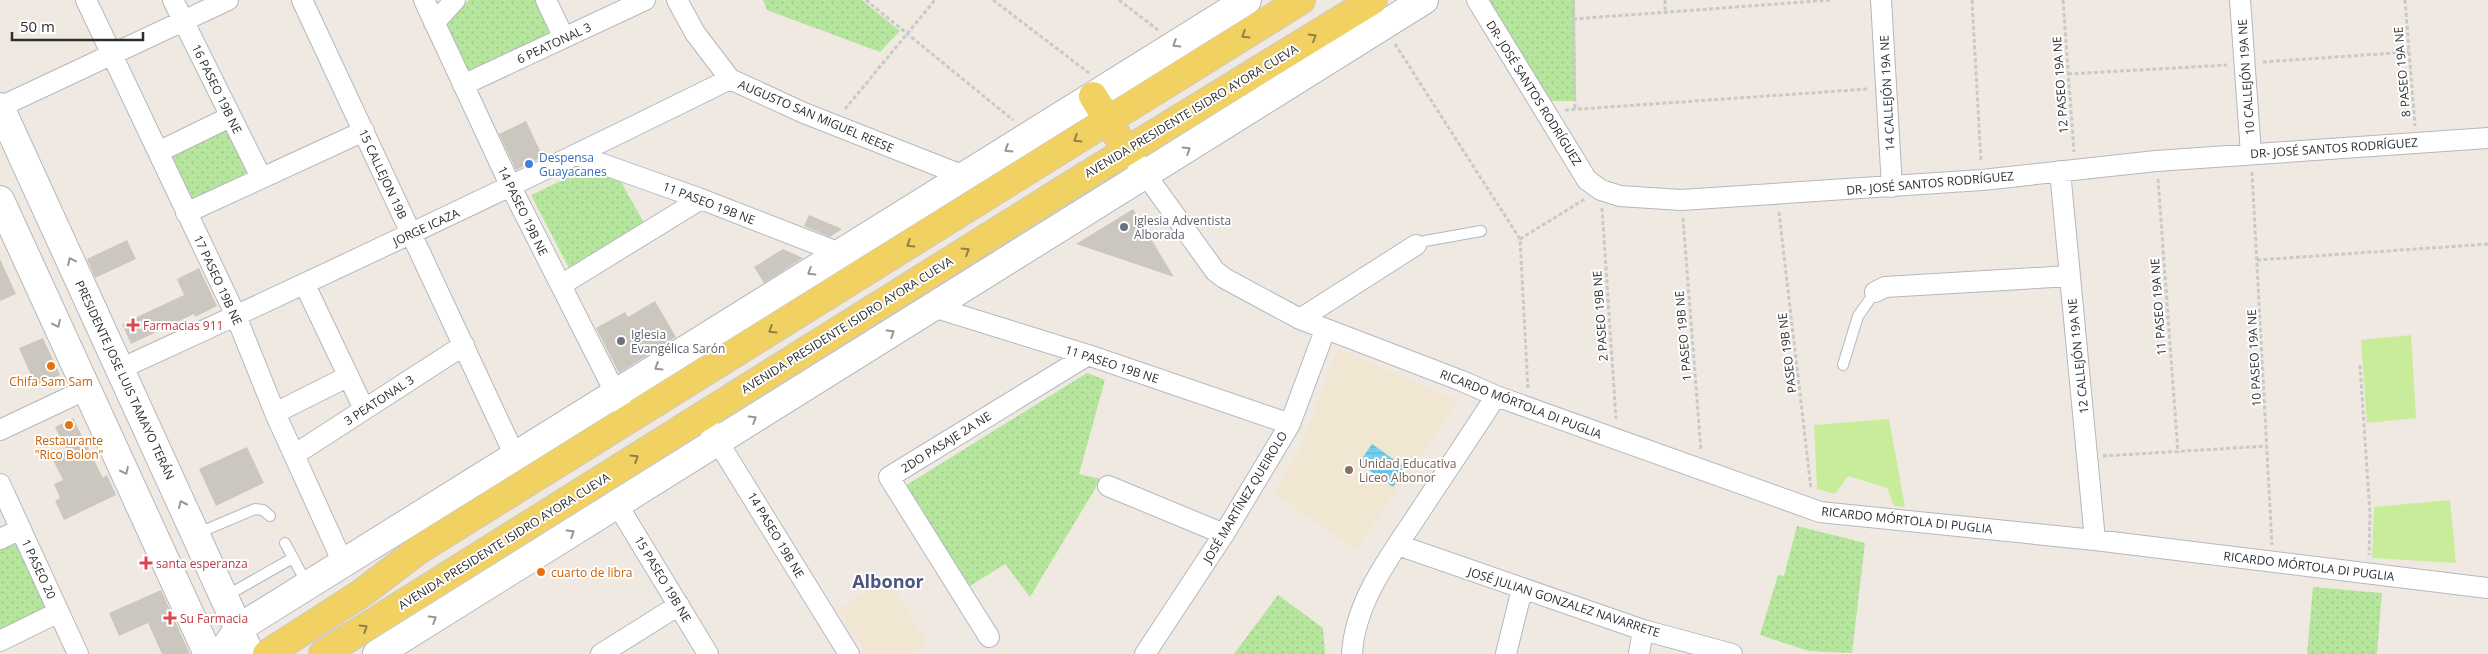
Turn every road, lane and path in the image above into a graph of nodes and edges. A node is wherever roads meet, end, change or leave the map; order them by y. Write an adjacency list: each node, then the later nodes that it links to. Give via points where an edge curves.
1 (86, 0): 35 (street, 17 PASEO 19B NE)
2 (173, 0): 29 (street, 16 PASEO 19B NE)
3 (228, 0): 29 (street)
4 (302, 0): 46 (street, 15 CALLEJON 19B)
5 (424, 0): 30 (street, 14 PASEO 19B NE)
6 (455, 0): 30 (street)
7 (546, 0): 33 (street)
8 (645, 0): 33 (street, 6 PEATONAL 3)
9 (677, 0): 36 (street, AUGUSTO SAN MIGUEL REESE, via 695,33)
10 (866, 0): 32 (path)
11 (936, 0): 32 (path)
12 (993, 0): 39 (path)
13 (1119, 0): 34 (path)
14 (1247, 0): 34 (main road)
15 (1301, 0): 44 (main road, one-way to 44)
16 (1373, 0): 50 (main road, AVENIDA PRESIDENTE ISIDRO AYORA CUEVA, one-way to 16)
17 (1424, 0): 31 (main road)
18 (1477, 0): 41 (street, DR- JOSÉ SANTOS RODRÍGUEZ)
19 (1573, 0): 28 (path)
20 (1665, 0): 27 (path)
21 (1831, 0): 27 (path)
22 (1881, 0): 38 (street, 14 CALLEJÓN 19A NE)
23 (1972, 0): 59 (path)
24 (2063, 0): 55 (path, 12 PASEO 19A NE)
25 (2240, 0): 52 (street, 10 CALLEJÓN 19A NE)
26 (2405, 0): 49 (path, 8 PASEO 19A NE)
27 (1665, 10): 28 (path)
28 (1574, 19): 42 (path)
29 (184, 21): 35 (street); 43 (street, 16 PASEO 19B NE)
30 (434, 23): 37 (street, 14 PASEO 19B NE)
31 (1384, 27): 57 (main road, one-way to 31); 72 (path)
32 (907, 34): 45 (path); 47 (path)
33 (564, 38): 37 (street, 6 PEATONAL 3)
34 (1177, 44): 39 (main road, one-way to 39)
35 (112, 56): 40 (street); 51 (street, 17 PASEO 19B NE)
36 (730, 79): 45 (street, AUGUSTO SAN MIGUEL REESE); 53 (street, JORGE ICAZA)
37 (464, 85): 62 (street, 14 PASEO 19B NE)
38 (1886, 88): 42 (path); 61 (street, 14 CALLEJÓN 19A NE)
39 (1100, 91): 44 (main road); 47 (main road)
40 (0, 107): 89 (main road, PRESIDENTE JOSE LUIS TAMAYO TERÁN, one-way to 40)
41 (1546, 110): 42 (path); 63 (street, DR- JOSÉ SANTOS RODRÍGUEZ, via 1587,180)
42 (1575, 110)
43 (230, 117): 51 (street); 58 (street, 16 PASEO 19B NE)
44 (1109, 120): 60 (main road, via 1118,137 1114,150 1075,176); 98 (main road, one-way to 98)
45 (833, 124): 56 (street, AUGUSTO SAN MIGUEL REESE)
46 (364, 131): 58 (street); 71 (street, 15 CALLEJON 19B)
47 (1031, 134): 56 (main road, one-way to 56)
48 (2488, 138): 49 (street, DR- JOSÉ SANTOS RODRÍGUEZ)
49 (2416, 142): 52 (street, DR- JOSÉ SANTOS RODRÍGUEZ)
50 (1128, 150): 57 (street); 60 (main road, AVENIDA PRESIDENTE ISIDRO AYORA CUEVA)
51 (158, 152): 68 (street, 17 PASEO 19B NE)
52 (2251, 154): 54 (street, DR- JOSÉ SANTOS RODRÍGUEZ); 76 (path, 10 PASEO 19A NE)
53 (577, 155): 62 (street, JORGE ICAZA); 65 (street, 11 PASEO 19B NE)
54 (2156, 161): 55 (street, DR- JOSÉ SANTOS RODRÍGUEZ); 104 (path, 11 PASEO 19A NE)
55 (2067, 170): 59 (street, DR- JOSÉ SANTOS RODRÍGUEZ); 77 (street, 12 CALLEJÓN 19A NE)
56 (964, 176): 75 (main road)
57 (1145, 176): 81 (main road); 83 (street, RICARDO MÓRTOLA DI PUGLIA, via 1218,274)
58 (261, 177): 68 (street)
59 (1982, 180): 61 (street, DR- JOSÉ SANTOS RODRÍGUEZ)
60 (1068, 187): 97 (main road, AVENIDA PRESIDENTE ISIDRO AYORA CUEVA, one-way to 60)
61 (1892, 187): 64 (street, DR- JOSÉ SANTOS RODRÍGUEZ)
62 (511, 188): 71 (street, JORGE ICAZA); 79 (street, 14 PASEO 19B NE)
63 (1600, 190): 67 (street, DR- JOSÉ SANTOS RODRÍGUEZ, via 1620,196); 72 (path); 101 (path, 2 PASEO 19B NE)
64 (1777, 194): 67 (street, DR- JOSÉ SANTOS RODRÍGUEZ); 112 (path, PASEO 19B NE)
65 (701, 199): 75 (street, 11 PASEO 19B NE); 79 (street)
66 (0, 200): 70 (main road)
67 (1681, 200): 108 (path, 1 PASEO 19B NE)
68 (186, 213): 82 (street, 17 PASEO 19B NE)
69 (1481, 231): 74 (lane)
70 (7, 233): 91 (main road, one-way to 91)
71 (411, 234): 78 (street, JORGE ICAZA); 85 (street, 15 CALLEJON 19B)
72 (1520, 240): 94 (path)
73 (2488, 244): 76 (path)
74 (1416, 245): 83 (street)
75 (840, 254): 92 (main road, one-way to 92)
76 (2257, 260): 103 (path, 10 PASEO 19A NE)
77 (2070, 276): 80 (street, via 1885,287); 107 (street, 12 CALLEJÓN 19A NE)
78 (305, 285): 82 (street, JORGE ICAZA); 90 (street)
79 (561, 285): 92 (street, 14 PASEO 19B NE)
80 (1876, 292): 87 (lane, via 1858,316)
81 (933, 307): 86 (street, 11 PASEO 19B NE); 102 (main road, one-way to 81)
82 (236, 316): 89 (street, JORGE ICAZA); 96 (street, 17 PASEO 19B NE)
83 (1300, 320): 84 (street, RICARDO MÓRTOLA DI PUGLIA)
84 (1325, 330): 93 (street, RICARDO MÓRTOLA DI PUGLIA); 99 (street, JOSÉ MARTÍNEZ QUEIROLO)
85 (464, 346): 95 (street, 3 PEATONAL 3); 106 (street, 15 CALLEJON 19B)
86 (1088, 355): 99 (street, 11 PASEO 19B NE); 133 (street, 2DO PASAJE 2A NE, via 889,477)
87 (1843, 365)
88 (2360, 365): 124 (path, via 2370,514)
89 (120, 369): 116 (main road, PRESIDENTE JOSE LUIS TAMAYO TERÁN, one-way to 89)
90 (347, 377): 95 (street); 96 (street)
91 (87, 389): 100 (street); 136 (main road, one-way to 136)
92 (616, 393): 98 (street, 14 PASEO 19B NE); 106 (main road)
93 (1496, 396): 94 (street, RICARDO MÓRTOLA DI PUGLIA); 120 (street)
94 (1530, 408): 101 (street, RICARDO MÓRTOLA DI PUGLIA)
95 (364, 409): 105 (street, 3 PEATONAL 3)
96 (275, 413): 105 (street, 17 PASEO 19B NE)
97 (702, 416): 102 (street, 14 PASEO 19B NE); 140 (main road, AVENIDA PRESIDENTE ISIDRO AYORA CUEVA, one-way to 97)
98 (629, 419): 139 (main road, via 417,551 362,593)
99 (1290, 424): 115 (street, JOSÉ MARTÍNEZ QUEIROLO)
100 (0, 430)
101 (1617, 440): 108 (street, RICARDO MÓRTOLA DI PUGLIA)
102 (719, 441): 111 (main road); 144 (street, 14 PASEO 19B NE)
103 (2267, 446): 104 (path); 122 (path, 10 PASEO 19A NE)
104 (2178, 453): 107 (path)
105 (294, 455): 123 (street, 17 PASEO 19B NE)
106 (515, 456): 123 (main road)
107 (2088, 457): 118 (street, 12 CALLEJÓN 19A NE)
108 (1703, 471): 112 (street, RICARDO MÓRTOLA DI PUGLIA)
109 (0, 484): 114 (street, 1 PASEO 20)
110 (1108, 486): 115 (street)
111 (617, 504): 129 (street, 15 PASEO 19B NE); 141 (main road, one-way to 111)
112 (1814, 510): 118 (street, RICARDO MÓRTOLA DI PUGLIA)
113 (270, 516): 116 (lane, via 255,509)
114 (21, 529): 117 (street); 130 (street, 1 PASEO 20)
115 (1224, 534): 145 (street, JOSÉ MARTÍNEZ QUEIROLO)
116 (196, 535): 128 (main road, PRESIDENTE JOSE LUIS TAMAYO TERÁN)
117 (0, 539)
118 (2096, 540): 122 (street, RICARDO MÓRTOLA DI PUGLIA)
119 (285, 543): 121 (lane)
120 (1398, 545): 127 (street, JOSÉ JULIAN GONZALEZ NAVARRETE); 146 (street, via 1365,600 1353,637)
121 (293, 558): 125 (lane); 128 (lane)
122 (2273, 562): 124 (street, RICARDO MÓRTOLA DI PUGLIA)
123 (343, 563): 125 (main road)
124 (2368, 573): 126 (street, RICARDO MÓRTOLA DI PUGLIA)
125 (308, 585): 131 (main road)
126 (2488, 588)
127 (1522, 590): 132 (street, JOSÉ JULIAN GONZALEZ NAVARRETE); 147 (street)
128 (225, 596): 131 (main road, PRESIDENTE JOSE LUIS TAMAYO TERÁN)
129 (679, 605): 142 (street); 143 (street, 15 PASEO 19B NE)
130 (59, 612): 134 (street); 135 (street, 1 PASEO 20)
131 (239, 628): 137 (main road); 138 (main road, PRESIDENTE JOSE LUIS TAMAYO TERÁN)
132 (1643, 630): 148 (street); 149 (street, JOSÉ JULIAN GONZALEZ NAVARRETE)
133 (990, 637)
134 (0, 641)
135 (78, 654)
136 (208, 654)
137 (221, 654)
138 (250, 654)
139 (267, 654)
140 (323, 654)
141 (377, 654)
142 (602, 654)
143 (708, 654)
144 (848, 654)
145 (1145, 654)
146 (1352, 654)
147 (1506, 654)
148 (1639, 654)
149 (1732, 654)

